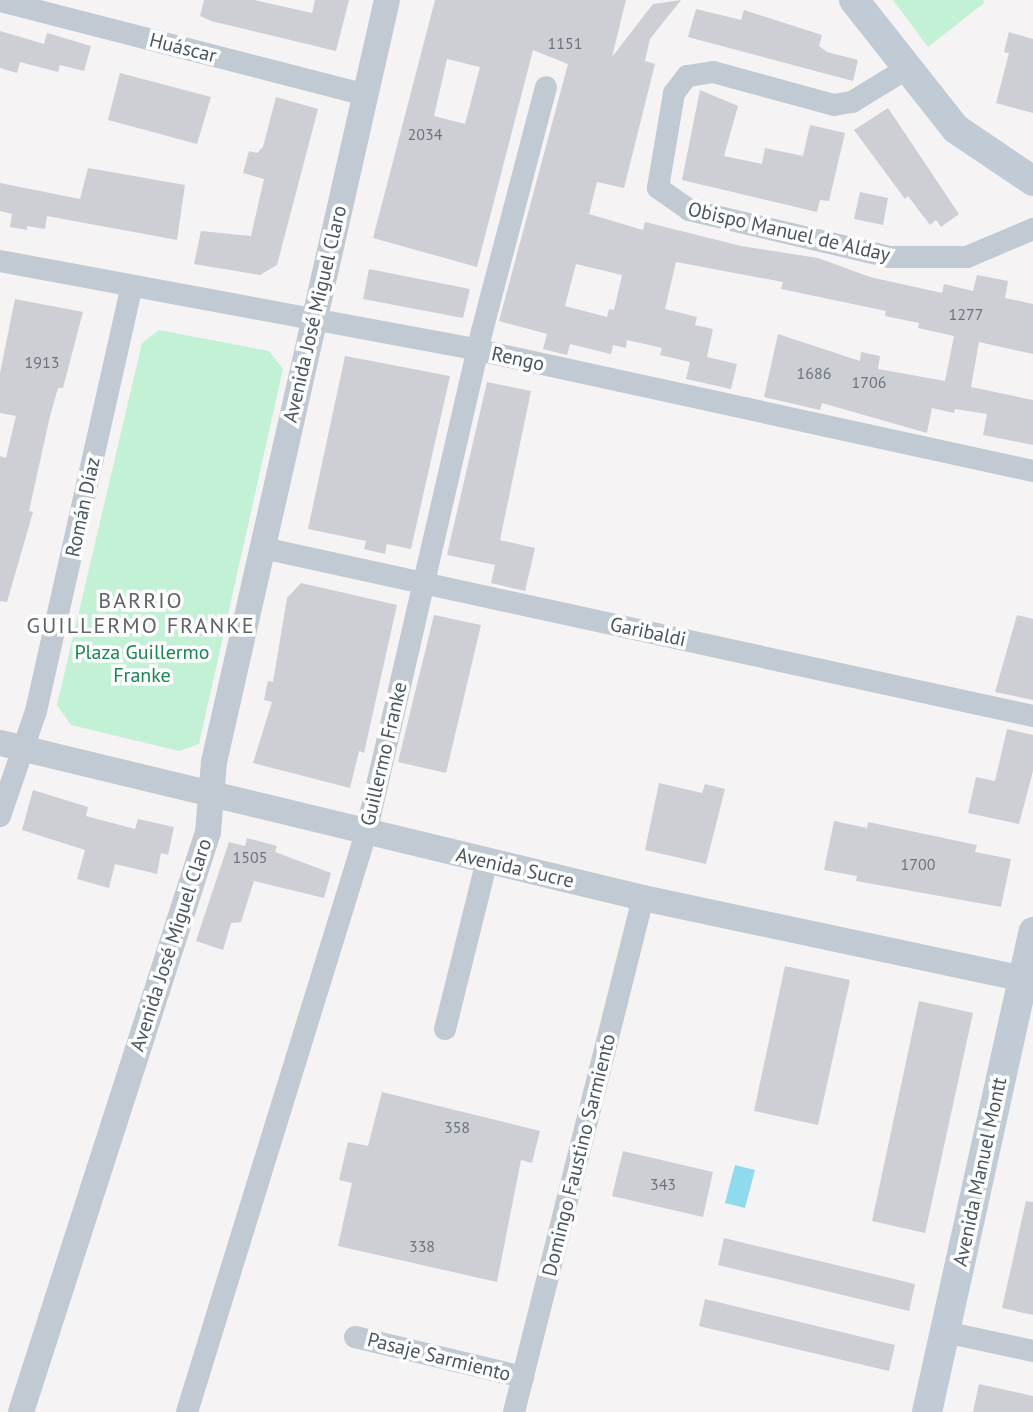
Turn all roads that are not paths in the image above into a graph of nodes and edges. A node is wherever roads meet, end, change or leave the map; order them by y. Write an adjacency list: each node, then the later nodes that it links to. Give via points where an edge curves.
1 (387, 0): 6 (street, Avenida José Miguel Claro)
2 (854, 0): 4 (main road)
3 (0, 1): 6 (street, Huáscar)
4 (906, 69): 7 (main road, via 956,129); 8 (street, Obispo Manuel de Alday, via 852,102 834,105 713,72 687,76 674,93 658,188 689,210 889,257 967,257)
5 (546, 87): 12 (street, Guillermo Franke)
6 (365, 95): 11 (street, Avenida José Miguel Claro)
7 (1033, 181)
8 (1033, 229)
9 (0, 261): 10 (street, Rengo)
10 (131, 289): 11 (street, Rengo); 17 (street, Román Díaz, via 47,667)
11 (313, 319): 12 (street, Rengo); 14 (street, Avenida José Miguel Claro)
12 (478, 350): 13 (street, Rengo); 15 (street, Guillermo Franke)
13 (1033, 471)
14 (263, 548): 15 (street, Garibaldi); 18 (street, Avenida José Miguel Claro)
15 (424, 584): 16 (street, Garibaldi); 20 (street, Guillermo Franke)
16 (1033, 716)
17 (11, 746): 18 (street, Avenida Sucre); 19 (street, Román Díaz)
18 (211, 795): 20 (street, Avenida Sucre); 30 (street, Avenida José Miguel Claro, via 208,832)
19 (0, 816)
20 (366, 833): 21 (street, Avenida Sucre); 31 (street, Guillermo Franke)
21 (487, 861): 22 (street, Avenida Sucre); 25 (street)
22 (643, 898): 24 (street, Avenida Sucre); 29 (street, Domingo Faustino Sarmiento)
23 (1033, 932): 24 (main road, Avenida Manuel Montt)
24 (1028, 980): 26 (main road, Avenida Manuel Montt)
25 (445, 1029)
26 (945, 1332): 28 (street); 33 (main road, Avenida Manuel Montt)
27 (355, 1337): 29 (street, Pasaje Sarmiento)
28 (1033, 1351)
29 (523, 1377): 32 (street, Domingo Faustino Sarmiento)
30 (21, 1412)
31 (187, 1412)
32 (514, 1412)
33 (927, 1412)

